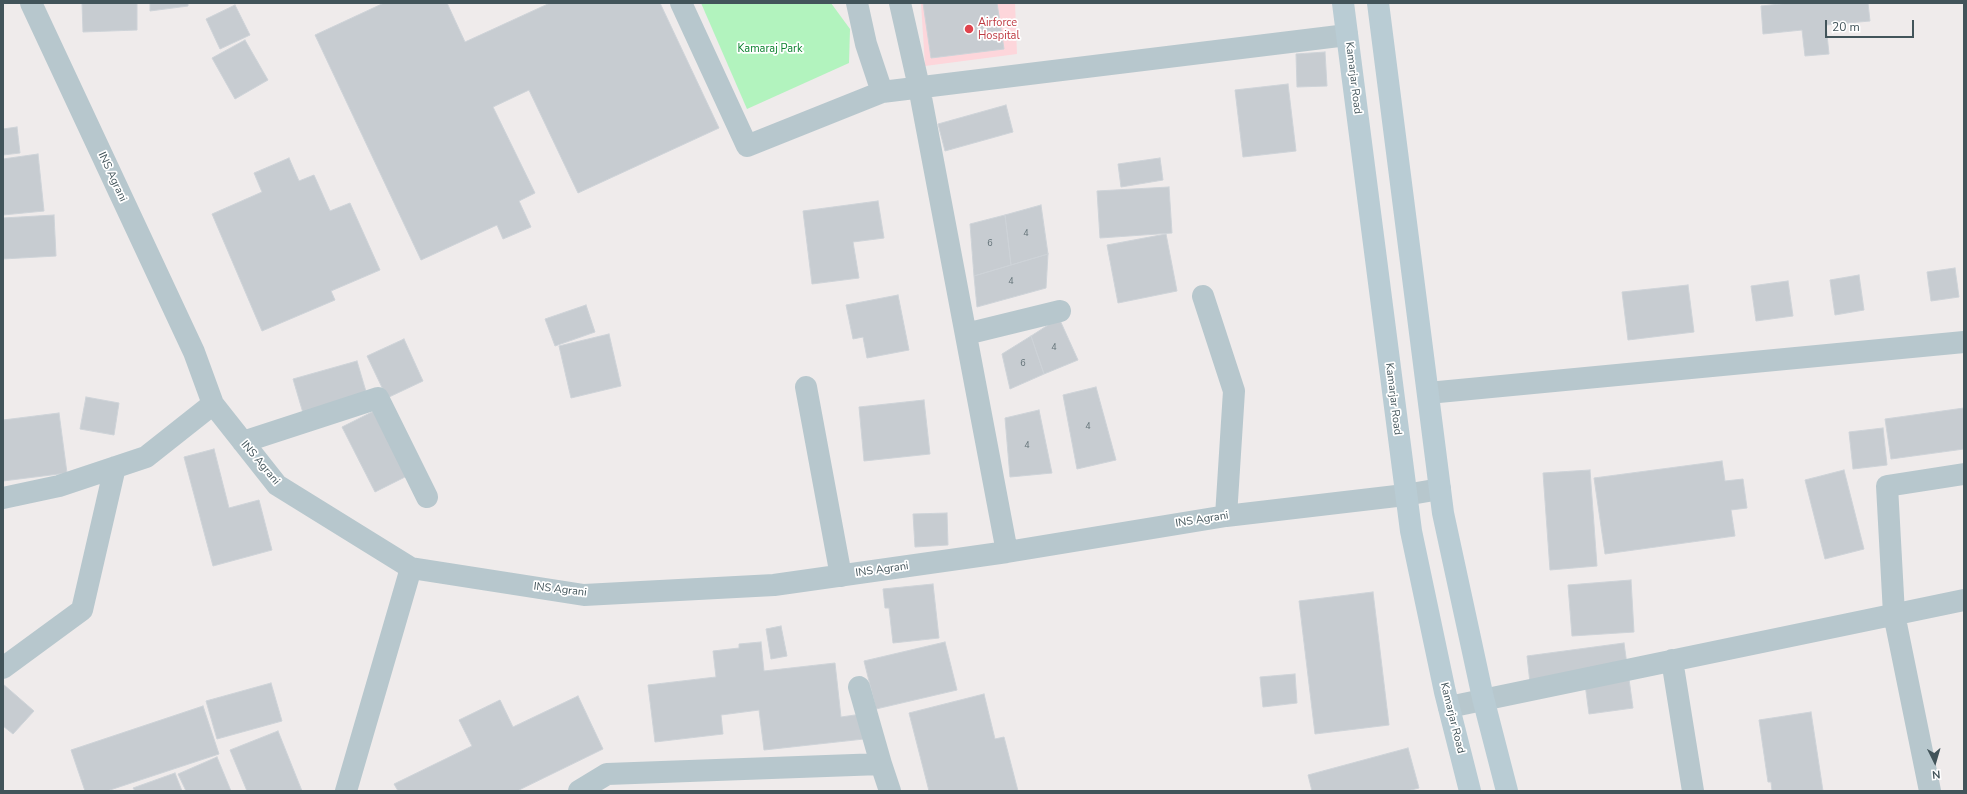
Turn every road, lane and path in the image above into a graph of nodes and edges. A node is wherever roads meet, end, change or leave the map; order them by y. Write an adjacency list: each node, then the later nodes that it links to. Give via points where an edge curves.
1 (31, 3): 16 (street, INS Agrani, via 194,352)
2 (681, 3): 9 (street, via 747,146)
3 (857, 3): 9 (street, via 866,44)
4 (900, 3): 8 (street)
5 (1343, 3): 7 (main road, Kamarjar Road)
6 (1378, 3): 15 (main road)
7 (1347, 35): 8 (street); 21 (main road, Kamarjar Road)
8 (919, 87): 9 (street); 12 (street)
9 (882, 92)
10 (1203, 296): 24 (street, via 1234,391)
11 (1060, 311): 12 (street)
12 (966, 334): 25 (street)
13 (1964, 342): 15 (street)
14 (806, 387): 27 (street)
15 (1428, 393): 20 (main road)
16 (213, 404): 17 (street, INS Agrani); 18 (street, via 146,457)
17 (243, 442): 22 (street, via 378,398); 26 (street, INS Agrani, via 277,485)
18 (115, 468): 23 (street, via 60,486); 31 (street, via 82,610)
19 (1964, 474): 29 (street, via 1887,486)
20 (1440, 489): 21 (street, INS Agrani); 33 (main road)
21 (1405, 495): 24 (street, INS Agrani); 34 (main road, Kamarjar Road)
22 (427, 497)
23 (3, 498)
24 (1226, 516): 25 (street, INS Agrani)
25 (1007, 552): 27 (street, INS Agrani)
26 (412, 568): 27 (street, INS Agrani, via 584,595 774,585); 36 (street)
27 (841, 576)
28 (1964, 600): 29 (street)
29 (1894, 614): 30 (street); 42 (street)
30 (1672, 660): 33 (street); 41 (street)
31 (3, 668)
32 (859, 687): 35 (street)
33 (1483, 698): 34 (street); 40 (main road)
34 (1449, 707): 39 (main road, Kamarjar Road)
35 (881, 764): 37 (street, via 607,774); 38 (street)
36 (346, 791)
37 (579, 791)
38 (890, 791)
39 (1468, 791)
40 (1507, 791)
41 (1693, 791)
42 (1930, 791)

